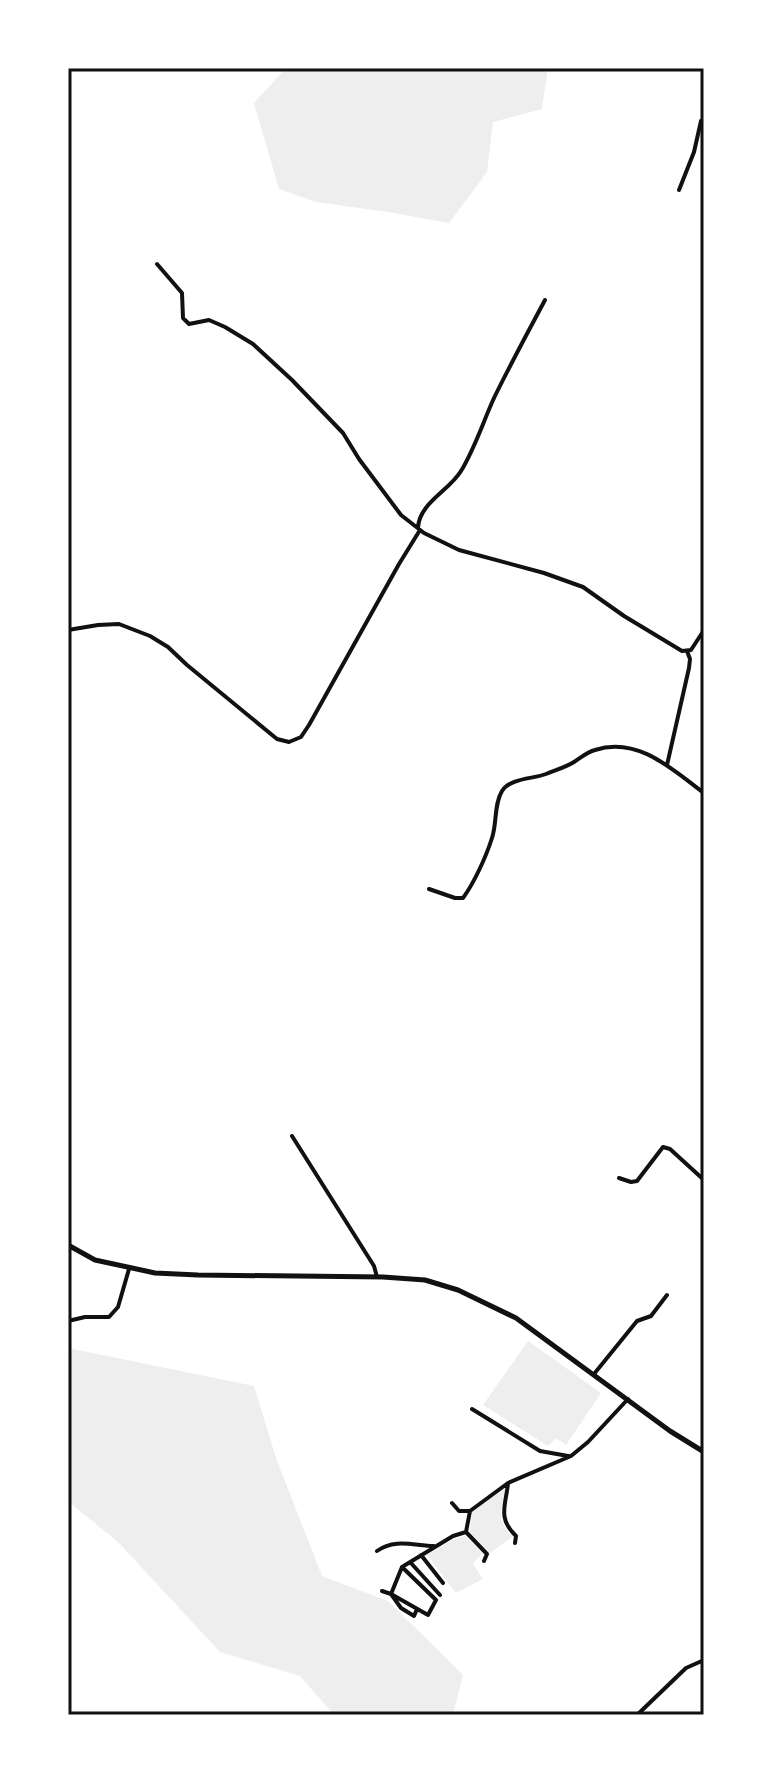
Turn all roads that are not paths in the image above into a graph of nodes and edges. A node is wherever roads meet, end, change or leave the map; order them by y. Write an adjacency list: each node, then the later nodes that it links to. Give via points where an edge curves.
1 (704, 119): 2 (street)
2 (679, 190)
3 (157, 264): 5 (street, via 182,293 183,318 189,324 209,320 262,352 343,433 401,515)
4 (545, 300): 5 (street, via 459,475 434,498 418,521)
5 (419, 529): 6 (street, via 309,725 289,742 277,739 150,636 119,624); 8 (street, via 459,550 583,587)
6 (68, 630)
7 (704, 630): 8 (street)
8 (687, 651): 9 (street, via 689,668)
9 (667, 765): 10 (street); 11 (street, via 634,749 600,748 539,777 510,783 499,795 493,837 463,898)
10 (704, 793)
11 (429, 889)
12 (292, 1136): 17 (street)
13 (619, 1178): 14 (street, via 637,1181 663,1147)
14 (704, 1180)
15 (68, 1245): 16 (main road, via 95,1260)
16 (129, 1269): 17 (main road); 19 (street, via 118,1307 109,1317)
17 (377, 1277): 20 (main road, via 425,1280 483,1301)
18 (667, 1295): 20 (street, via 651,1316 637,1321)
19 (68, 1321)
20 (594, 1374): 21 (main road)
21 (628, 1399): 23 (main road); 24 (street)
22 (472, 1409): 24 (street, via 540,1451)
23 (704, 1452)
24 (571, 1456): 25 (street)
25 (508, 1483): 27 (street); 29 (street, via 503,1509)
26 (452, 1503): 27 (street, via 459,1511)
27 (470, 1511): 28 (street)
28 (466, 1532): 30 (street); 33 (street, via 487,1554)
29 (515, 1543)
30 (437, 1546): 31 (street, via 409,1542); 32 (street)
31 (377, 1551)
32 (421, 1555): 34 (street); 36 (street)
33 (484, 1561)
34 (410, 1562): 35 (street); 39 (street)
35 (402, 1567): 38 (street); 38 (street, via 436,1600 428,1615)
36 (443, 1583)
37 (382, 1591): 38 (street)
38 (391, 1594)
39 (440, 1595)
40 (704, 1660): 41 (street, via 686,1668)
41 (637, 1715)

